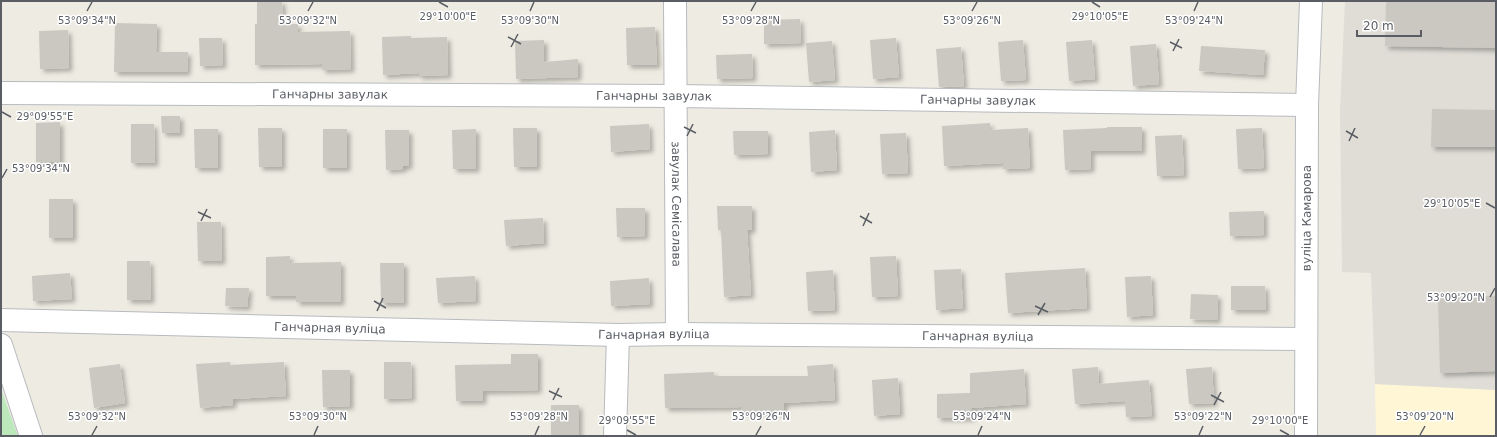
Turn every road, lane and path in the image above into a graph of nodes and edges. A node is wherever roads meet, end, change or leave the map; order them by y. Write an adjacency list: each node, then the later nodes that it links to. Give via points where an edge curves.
1 (675, 1): 4 (street, завулак Семісалава)
2 (1311, 1): 5 (street, вуліца Камарова)
3 (1, 93): 4 (street, Ганчарны завулак)
4 (676, 96): 5 (street, Ганчарны завулак); 7 (street, завулак Семісалава)
5 (1307, 105): 9 (street, вуліца Камарова)
6 (1, 320): 8 (street, Ганчарная вуліца)
7 (677, 334): 8 (street, Ганчарная вуліца); 9 (street, Ганчарная вуліца)
8 (618, 335): 12 (street)
9 (1306, 338): 13 (street, вуліца Камарова)
10 (1, 345): 11 (street)
11 (31, 436)
12 (615, 436)
13 (1306, 436)

